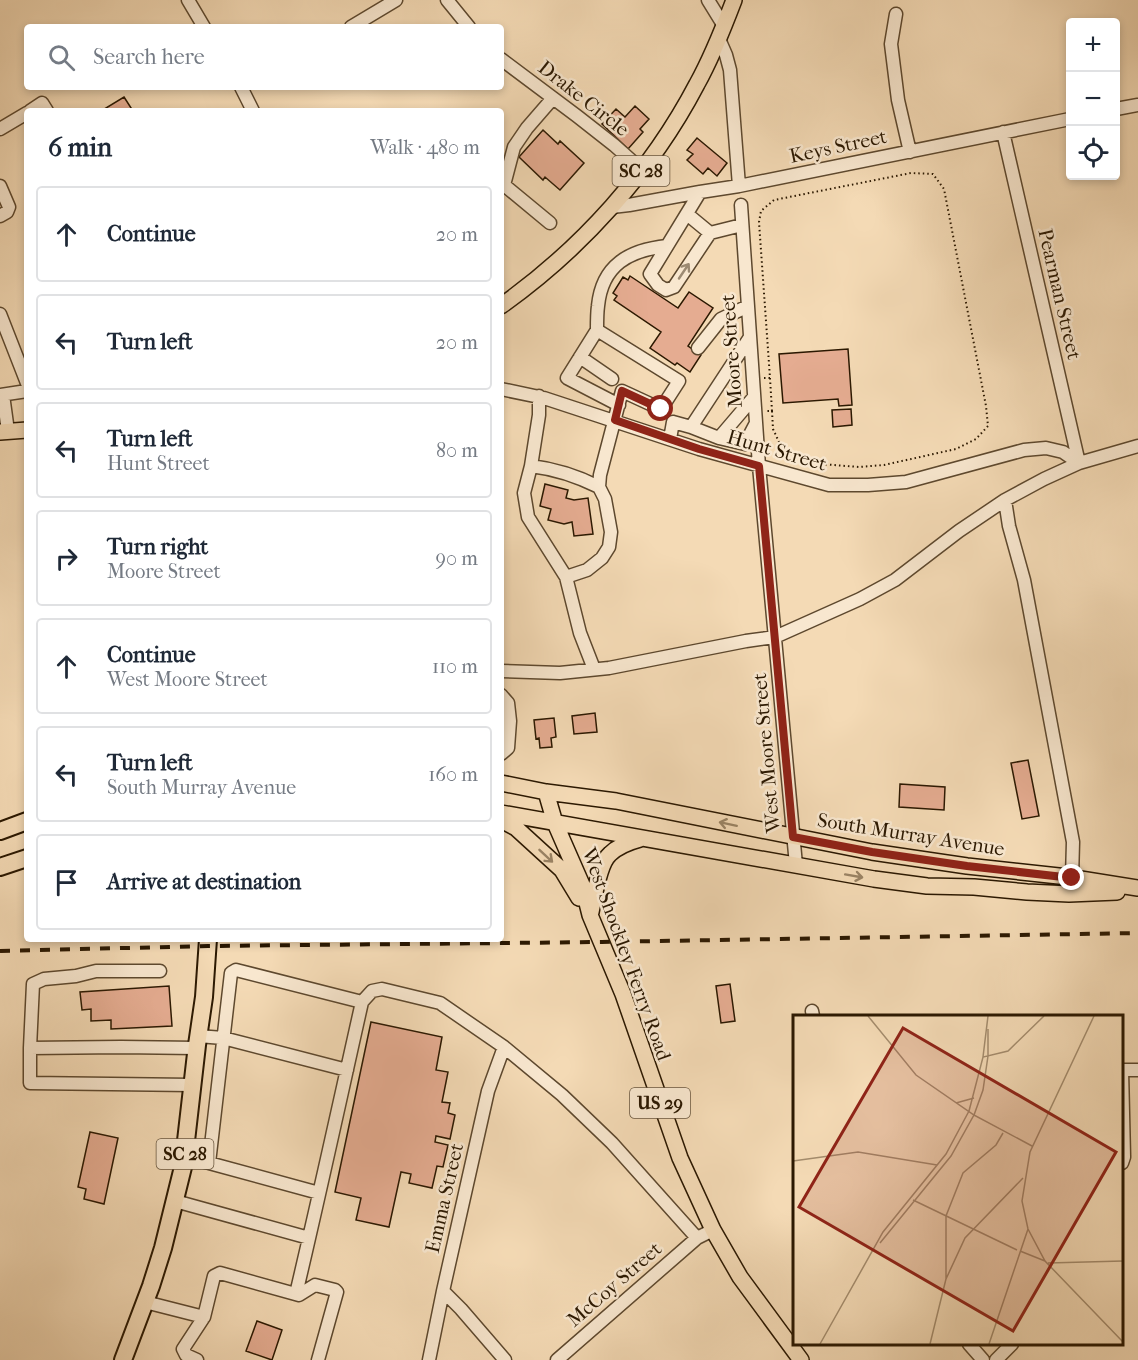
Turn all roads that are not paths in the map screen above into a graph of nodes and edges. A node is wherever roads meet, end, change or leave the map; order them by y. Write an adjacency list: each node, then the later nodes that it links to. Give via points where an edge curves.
1 (188, 0): 7 (street)
2 (396, 0): 8 (street)
3 (447, 0): 9 (street)
4 (708, 0): 10 (street)
5 (734, 0): 10 (main road, SC 28)
6 (896, 14): 21 (street, via 891,44)
7 (202, 24)
8 (356, 24)
9 (467, 24)
10 (722, 32): 22 (main road, SC 28, via 697,85); 25 (street, via 730,70)
11 (504, 60): 13 (street, Drake Circle)
12 (247, 90): 15 (street)
13 (553, 98): 22 (street, Drake Circle); 23 (street, via 514,147)
14 (1138, 105): 16 (street)
15 (252, 108)
16 (1120, 108)
17 (24, 114): 19 (street)
18 (1066, 120): 20 (street, Keys Street)
19 (0, 129)
20 (1003, 132): 21 (street, Keys Street); 59 (street, Pearman Street)
21 (910, 152): 25 (street, Keys Street)
22 (642, 170): 29 (main road, SC 28)
23 (504, 180)
24 (0, 186): 31 (street, via 9,207)
25 (740, 186): 27 (street, Keys Street)
26 (504, 188): 32 (street)
27 (700, 192): 29 (street, Keys Street); 30 (street)
28 (741, 205): 33 (street, Moore Street)
29 (612, 207): 36 (main road, SC 28, via 551,267)
30 (687, 214): 34 (street); 35 (street)
31 (0, 216)
32 (549, 223)
33 (742, 225): 34 (street); 37 (street, Moore Street)
34 (710, 233): 35 (street, one-way to 34, via 650,274 666,290 674,287)
35 (667, 246): 39 (street, via 622,259 608,273 600,291)
36 (504, 304)
37 (748, 306): 40 (street, Moore Street); 41 (street, via 721,319)
38 (0, 315): 43 (street)
39 (597, 330): 42 (street); 50 (street, via 679,381 661,409 622,391)
40 (750, 337): 49 (street, Moore Street); 53 (street)
41 (698, 348)
42 (580, 357): 44 (street); 50 (street, via 567,378)
43 (24, 375)
44 (612, 379)
45 (504, 390): 48 (street, Hunt Street)
46 (24, 391): 47 (street)
47 (2, 395): 55 (street)
48 (539, 396): 52 (street, Hunt Street); 60 (street)
49 (754, 397): 51 (street, Moore Street); 56 (street)
50 (619, 405): 52 (street)
51 (756, 417): 56 (street, via 745,444); 61 (street, Moore Street)
52 (615, 420): 57 (street, Hunt Street); 62 (street)
53 (691, 427): 56 (street); 57 (street, via 673,422)
54 (24, 430): 55 (main road)
55 (4, 432)
56 (719, 438)
57 (670, 439): 61 (street, Hunt Street)
58 (1138, 446): 59 (street)
59 (1079, 463): 61 (street, Hunt Street, via 1063,452 1046,448 1024,450 906,482 868,485 829,485); 63 (street)
60 (531, 466): 62 (street, via 580,477); 64 (street, via 524,493 528,517)
61 (759, 466): 65 (street, Moore Street)
62 (599, 487): 64 (street, via 611,532 609,547 587,570)
63 (1005, 500): 65 (street, via 895,580); 82 (street, via 1071,831)
64 (566, 577): 66 (street)
65 (775, 637): 66 (street); 77 (street, West Moore Street)
66 (594, 669): 67 (street, via 560,674)
67 (504, 671)
68 (504, 698): 69 (street, via 510,721 508,748)
69 (504, 751)
70 (504, 784): 71 (main road, South Murray Avenue)
71 (546, 792): 75 (main road, West Shockley Ferry Road / US 29); 77 (main road, South Murray Avenue, one-way to 71, via 616,801)
72 (504, 814): 75 (main road, South Murray Avenue)
73 (24, 822): 76 (highway)
74 (504, 822): 84 (main road, US 29, one-way to 84, via 562,870)
75 (555, 823): 78 (main road, South Murray Avenue); 84 (main road, West Shockley Ferry Road / US 29, via 583,887)
76 (0, 831)
77 (793, 837): 80 (street, West Moore Street); 82 (main road, South Murray Avenue, via 967,866)
78 (642, 839): 80 (main road, South Murray Avenue); 84 (main road, via 624,844 608,855 597,880)
79 (24, 859): 81 (highway)
80 (796, 866): 83 (main road, South Murray Avenue, one-way to 83, via 927,886 1069,894)
81 (0, 867)
82 (1072, 878): 83 (main road, South Murray Avenue)
83 (1138, 890)
84 (590, 915): 100 (main road, West Shockley Ferry Road / US 29, via 623,994 680,1158)
85 (208, 942): 89 (highway, SC 28)
86 (160, 971): 91 (street, via 96,971 33,984)
87 (362, 1002): 88 (street, via 236,970 231,973); 90 (street, via 372,991 382,989 440,1003); 92 (street)
88 (223, 1038): 89 (street); 92 (street); 97 (street)
89 (197, 1042): 91 (street); 93 (highway, SC 28)
90 (504, 1047): 102 (street, via 612,1143); 103 (street, Emma Street, via 488,1091)
91 (30, 1048): 93 (street, via 30,1083)
92 (347, 1070): 98 (street)
93 (192, 1085): 95 (highway, SC 28)
94 (1123, 1114): 96 (street)
95 (184, 1157): 97 (street); 99 (highway, SC 28)
96 (1123, 1160)
97 (208, 1163): 98 (street)
98 (319, 1193): 101 (street)
99 (175, 1201): 101 (street); 105 (highway, SC 28)
100 (713, 1230): 102 (street); 115 (main road, West Shockley Ferry Road / US 29, via 740,1277)
101 (309, 1238): 104 (street)
102 (697, 1238): 114 (street, McCoy Street)
103 (443, 1291): 112 (street, Emma Street); 113 (street)
104 (296, 1294): 106 (street, via 220,1273 214,1276); 111 (street, via 315,1285 337,1292)
105 (145, 1302): 106 (street); 109 (highway, SC 28)
106 (204, 1317): 110 (street, via 183,1349)
107 (970, 1345): 116 (street)
108 (1011, 1345): 117 (street)
109 (123, 1360)
110 (197, 1360)
111 (318, 1360)
112 (429, 1360)
113 (505, 1360)
114 (557, 1360)
115 (801, 1360)
116 (983, 1360)
117 (996, 1360)

